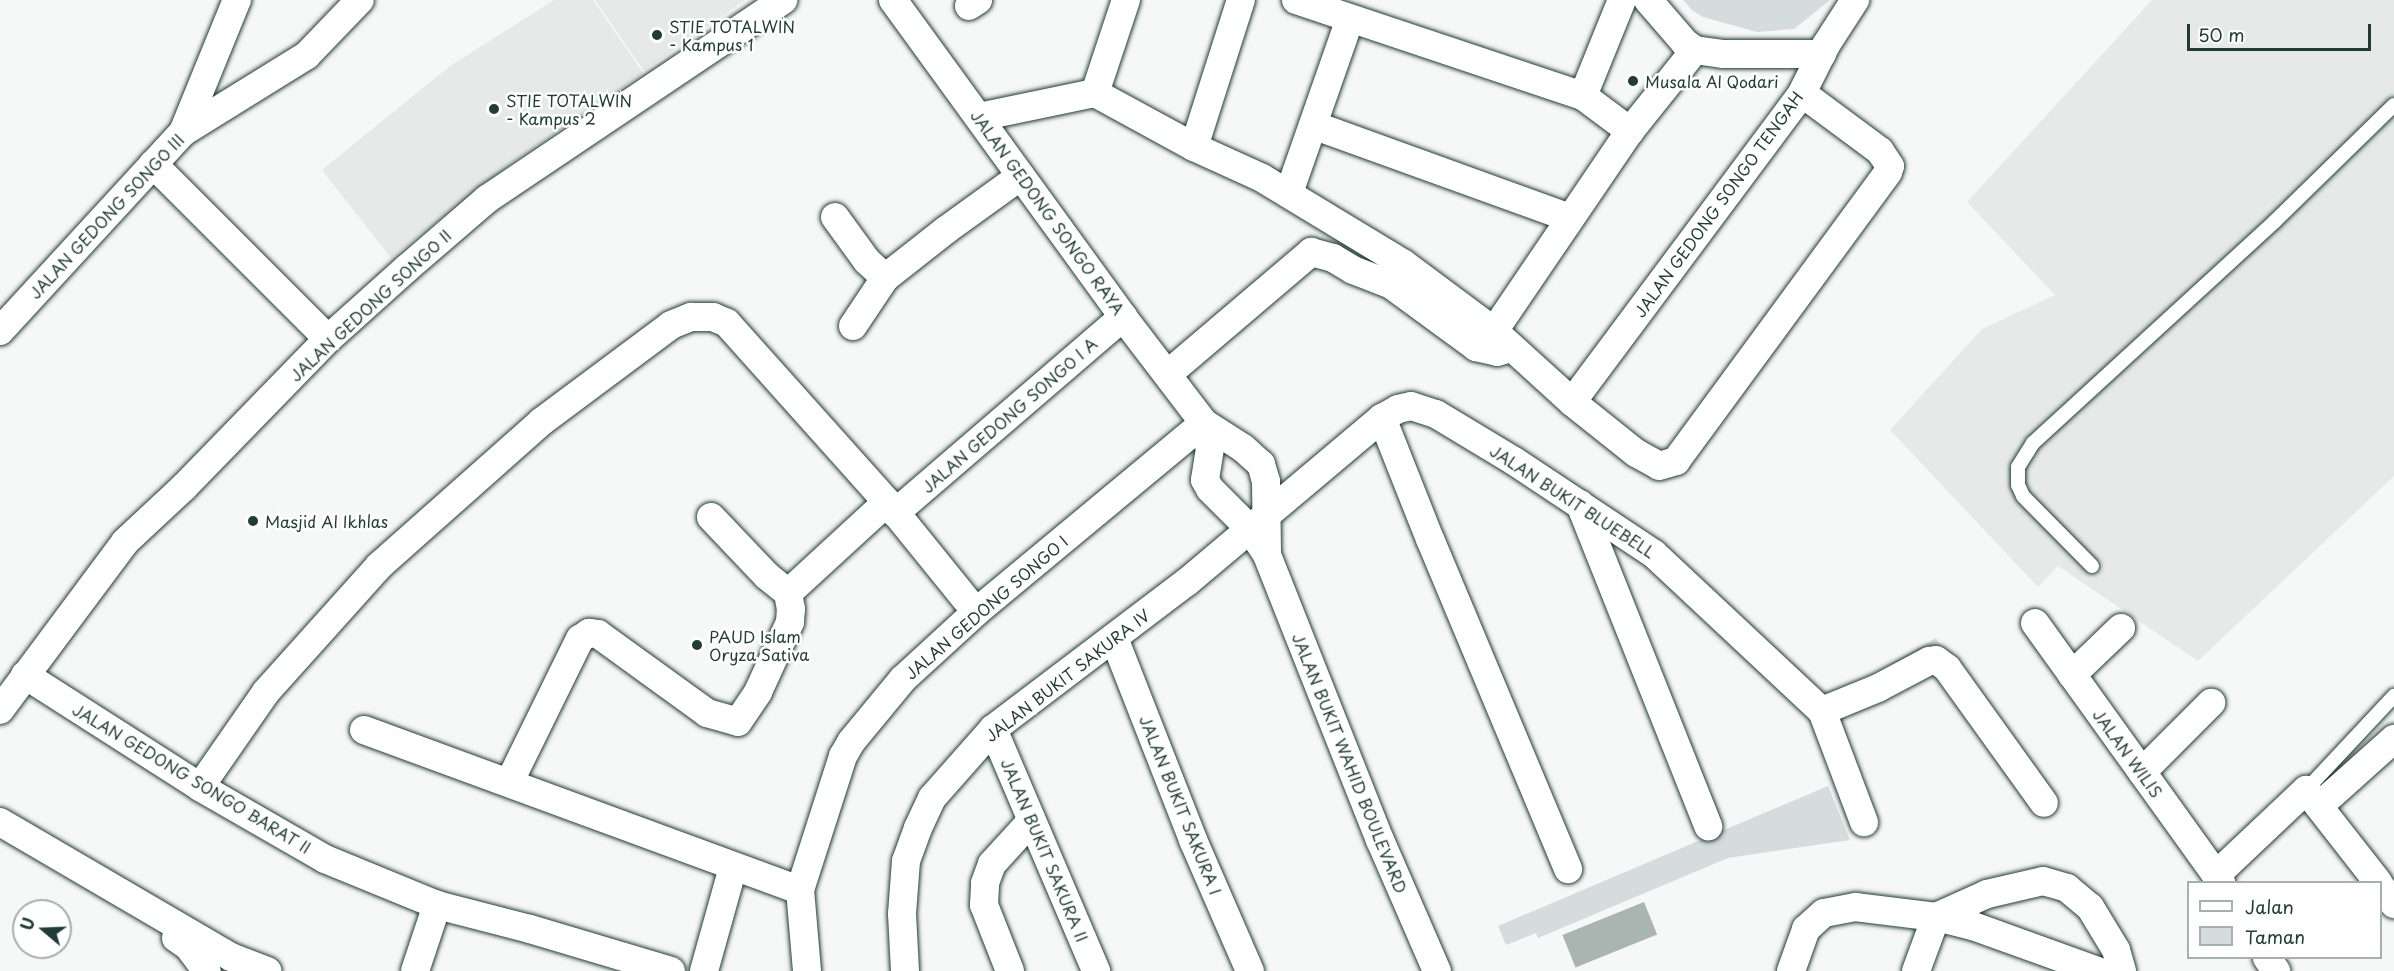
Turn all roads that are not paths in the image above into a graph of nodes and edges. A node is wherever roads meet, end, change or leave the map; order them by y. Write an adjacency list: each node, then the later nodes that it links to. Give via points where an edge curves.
1 (237, 0): 21 (street)
2 (360, 0): 21 (street, JALAN GEDONG SONGO III, via 307,55)
3 (783, 0): 32 (street, JALAN GEDONG SONGO II, via 487,199)
4 (893, 0): 18 (street, JALAN GEDONG SONGO RAYA)
5 (1126, 0): 14 (street)
6 (1241, 0): 22 (street)
7 (1296, 0): 11 (street)
8 (1622, 0): 16 (street)
9 (1648, 0): 12 (street)
10 (1855, 0): 13 (street, JALAN GEDONG SONGO TENGAH)
11 (1350, 19): 16 (street); 19 (street)
12 (1695, 50): 13 (street, via 1724,54); 20 (street)
13 (1822, 54): 15 (street, JALAN GEDONG SONGO TENGAH)
14 (1095, 93): 18 (street); 22 (street)
15 (1802, 93): 35 (street, JALAN GEDONG SONGO TENGAH); 35 (street, via 1880,151 1890,166 1888,172 1676,461 1659,466 1636,453)
16 (1583, 96): 20 (street)
17 (2394, 105): 42 (lane, via 2275,221 2033,443 2018,467 2018,485 2023,496)
18 (979, 117): 24 (street, JALAN GEDONG SONGO RAYA)
19 (1313, 124): 25 (street); 27 (street)
20 (1630, 131): 27 (street)
21 (183, 132): 23 (street, JALAN GEDONG SONGO III)
22 (1194, 147): 25 (street)
23 (153, 164): 31 (street, JALAN GEDONG SONGO III); 32 (street)
24 (1021, 176): 28 (street); 29 (street, JALAN GEDONG SONGO RAYA)
25 (1289, 193): 33 (street, via 1404,264)
26 (835, 217): 28 (street)
27 (1570, 218): 33 (street)
28 (885, 279): 30 (street)
29 (1123, 317): 34 (street, JALAN GEDONG SONGO RAYA); 39 (street, JALAN GEDONG SONGO I A)
30 (853, 326)
31 (0, 331)
32 (328, 339): 48 (street, JALAN GEDONG SONGO II, via 125,542)
33 (1502, 339): 34 (street, via 1497,352 1476,347 1390,284 1311,252); 35 (street)
34 (1169, 374): 37 (street, JALAN GEDONG SONGO RAYA)
35 (1572, 402)
36 (1382, 418): 38 (street, JALAN BUKIT BLUEBELL, via 1411,406 1436,414); 41 (street, JALAN BUKIT BLUEBELL); 68 (street)
37 (1204, 423): 41 (street, JALAN BUKIT WAHID BOULEVARD, via 1210,448 1205,480 1210,489); 41 (street, via 1261,464 1266,481); 44 (street, JALAN GEDONG SONGO I)
38 (1580, 504): 53 (street, JALAN BUKIT BLUEBELL, via 1654,554); 65 (street)
39 (891, 508): 43 (street, JALAN GEDONG SONGO I A); 44 (street); 59 (street, via 727,322 713,317 691,317 671,326 541,422 379,566 266,692)
40 (711, 517): 43 (street)
41 (1257, 522): 47 (street, JALAN BUKIT SAKURA IV); 87 (street, JALAN BUKIT WAHID BOULEVARD, via 1380,840)
42 (2092, 566)
43 (788, 593): 58 (street, via 790,622 758,693 738,722 707,712 598,634 589,633 580,639)
44 (976, 612): 72 (street, JALAN GEDONG SONGO I, via 903,678 851,742 843,756)
45 (2035, 623): 49 (street, JALAN WILIS)
46 (2121, 628): 49 (street)
47 (1114, 638): 54 (street, JALAN BUKIT SAKURA IV); 86 (street, JALAN BUKIT SAKURA I, via 1193,840)
48 (25, 675): 52 (street, JALAN GEDONG SONGO II); 59 (street, JALAN GEDONG SONGO BARAT II)
49 (2072, 675): 57 (street, JALAN WILIS)
50 (2394, 696): 60 (lane)
51 (2211, 703): 57 (street)
52 (0, 710)
53 (1822, 711): 61 (street, via 1936,660 1947,668); 64 (street, JALAN BUKIT BLUEBELL)
54 (993, 729): 62 (street, JALAN BUKIT SAKURA II); 83 (street, JALAN BUKIT SAKURA IV, via 932,798 918,828 906,861 902,914)
55 (364, 730): 58 (street)
56 (2394, 739): 60 (street)
57 (2142, 772): 69 (street, JALAN WILIS)
58 (510, 783): 67 (street)
59 (200, 787): 74 (street, JALAN GEDONG SONGO BARAT II, via 325,859)
60 (2313, 798): 69 (street); 70 (street)
61 (2044, 803)
62 (1032, 820): 84 (street, via 992,864 985,883 984,905); 85 (street, JALAN BUKIT SAKURA II)
63 (0, 822): 66 (street)
64 (1864, 822)
65 (1708, 826)
66 (70, 861): 77 (street, via 95,890 188,946); 78 (street, via 231,957)
67 (733, 867): 72 (street); 81 (street)
68 (1569, 869)
69 (2219, 879)
70 (2377, 881)
71 (2382, 889): 73 (street)
72 (800, 890): 82 (street, JALAN GEDONG SONGO I)
73 (2394, 904)
74 (437, 905): 79 (street); 80 (street, JALAN GEDONG SONGO BARAT II)
75 (1936, 917): 76 (street, via 1973,926); 88 (street, via 1855,907 1824,914 1806,929); 89 (street); 91 (street, via 1986,894 2012,887 2043,882 2067,888 2090,907 2116,950)
76 (2059, 964): 90 (street)
77 (207, 971)
78 (267, 971)
79 (415, 971)
80 (671, 971)
81 (704, 971)
82 (807, 971)
83 (904, 971)
84 (1010, 971)
85 (1096, 971)
86 (1250, 971)
87 (1437, 971)
88 (1791, 971)
89 (1916, 971)
90 (2098, 971)
91 (2122, 971)

